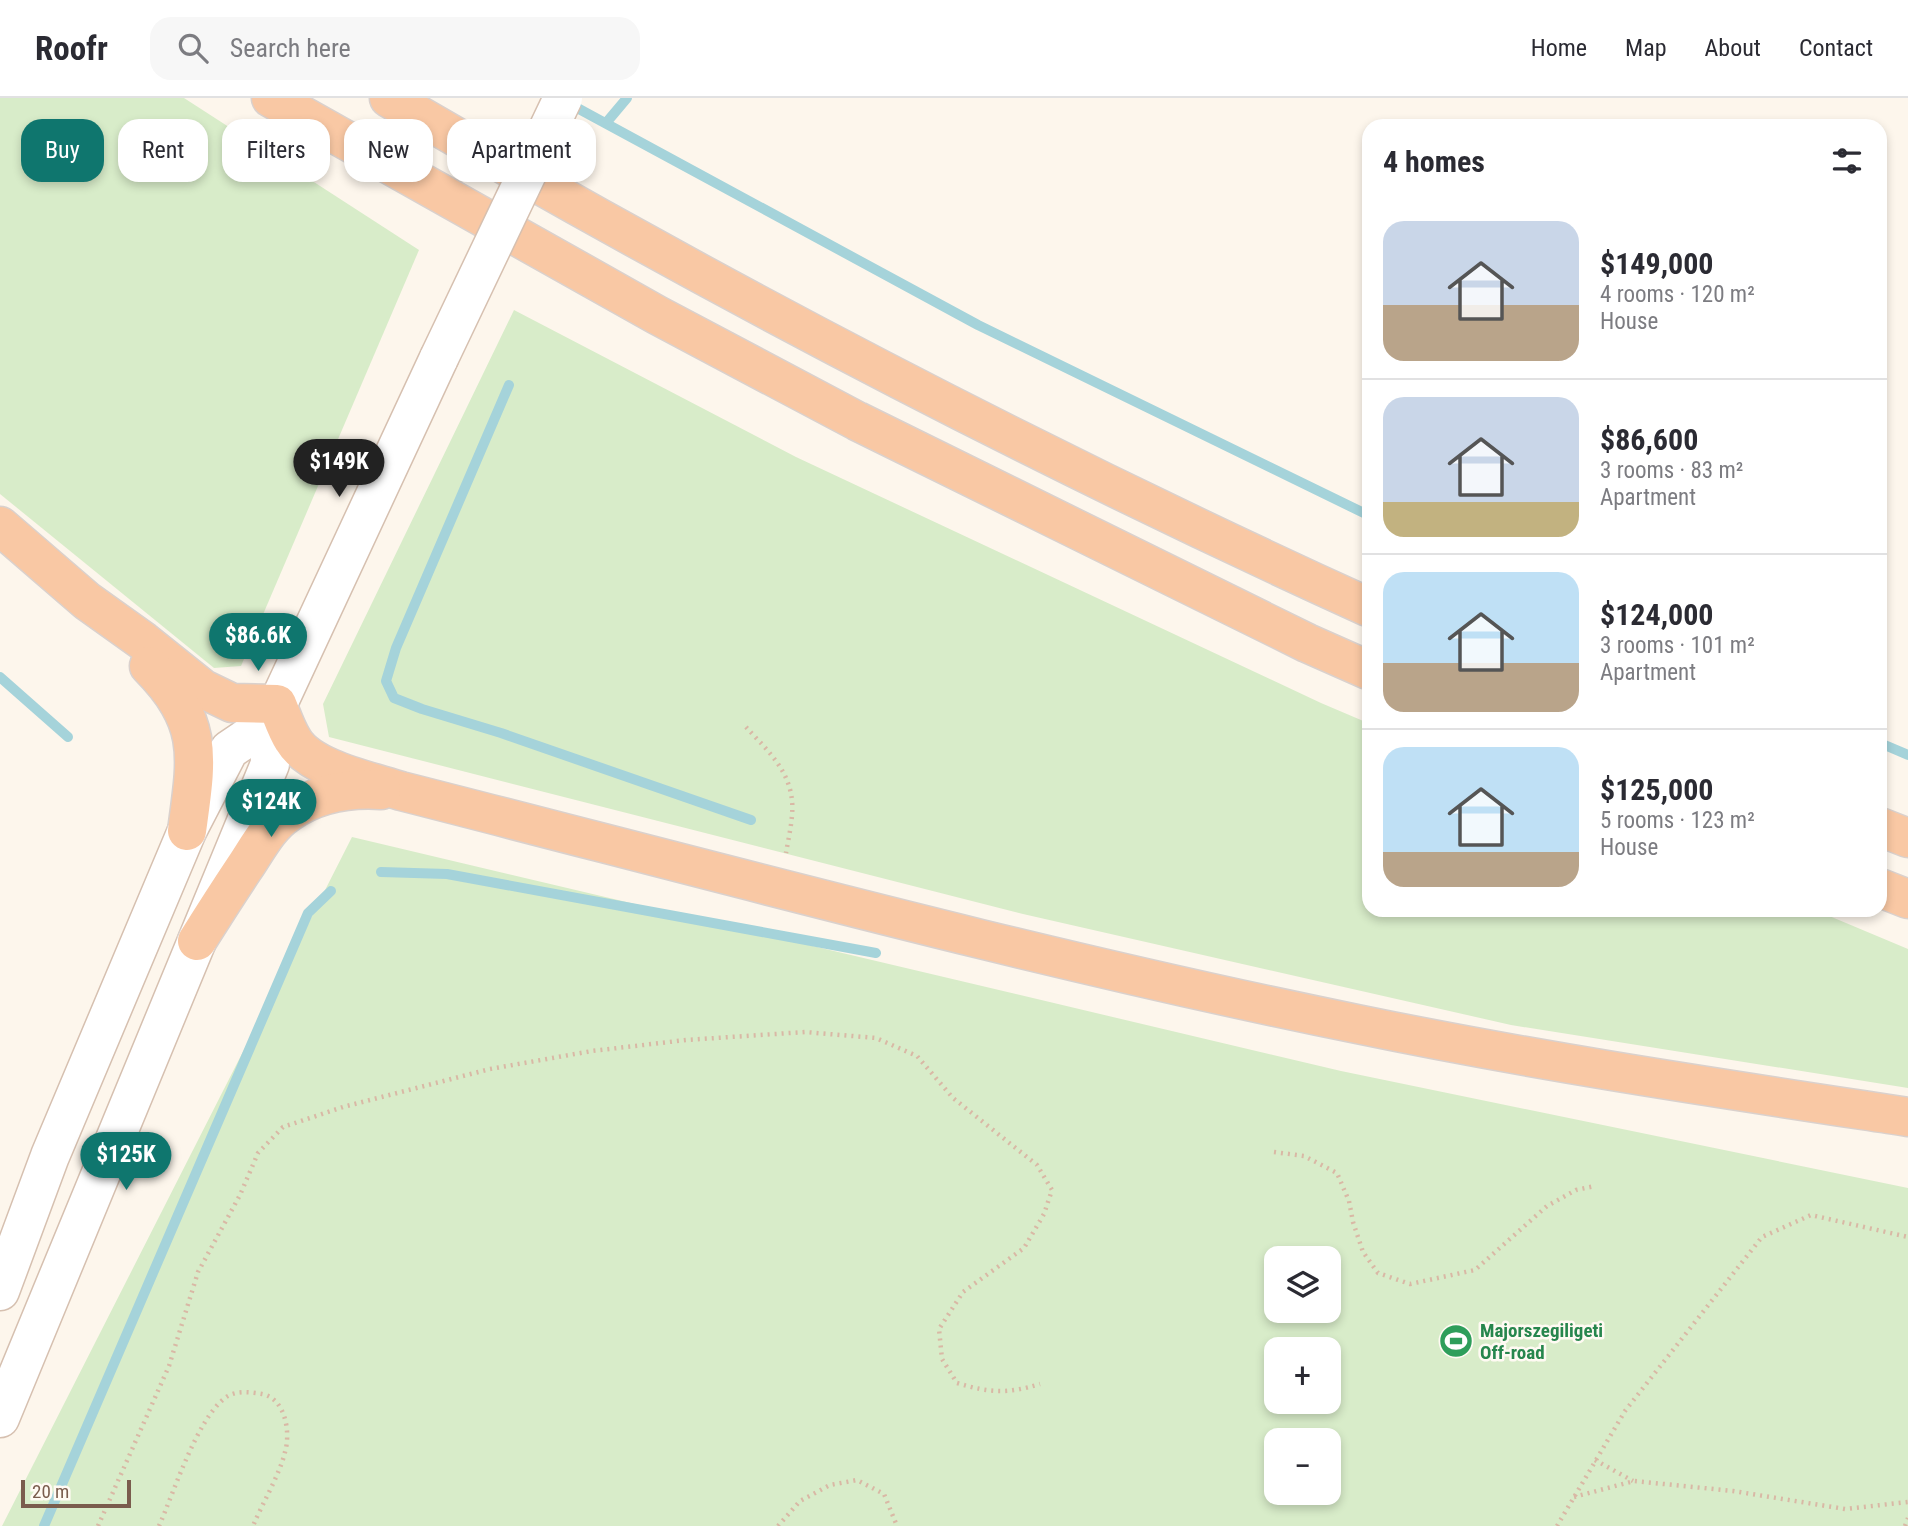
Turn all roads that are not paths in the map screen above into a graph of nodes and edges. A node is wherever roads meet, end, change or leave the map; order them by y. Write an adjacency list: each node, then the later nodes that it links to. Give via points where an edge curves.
1 (271, 98): 7 (highway, via 657,315 857,421)
2 (390, 98): 6 (highway, via 788,321 1052,456)
3 (563, 98): 8 (main road, bridge)
4 (0, 526): 5 (highway)
5 (87, 601): 8 (highway, via 203,689 232,703); 11 (highway, via 152,668 180,704 192,730 194,777)
6 (1362, 604)
7 (1362, 667)
8 (273, 713): 9 (highway, via 305,754 321,764); 11 (main road, via 229,750); 15 (main road, via 270,764)
9 (401, 791): 15 (highway, via 337,792 287,813 268,831); 16 (highway, via 1079,964 1360,1025)
10 (1887, 830): 12 (highway)
11 (187, 831): 17 (main road, via 50,1156)
12 (1908, 838)
13 (1887, 891): 14 (highway)
14 (1908, 899)
15 (197, 941): 18 (main road)
16 (1908, 1117)
17 (0, 1291)
18 (0, 1418)

